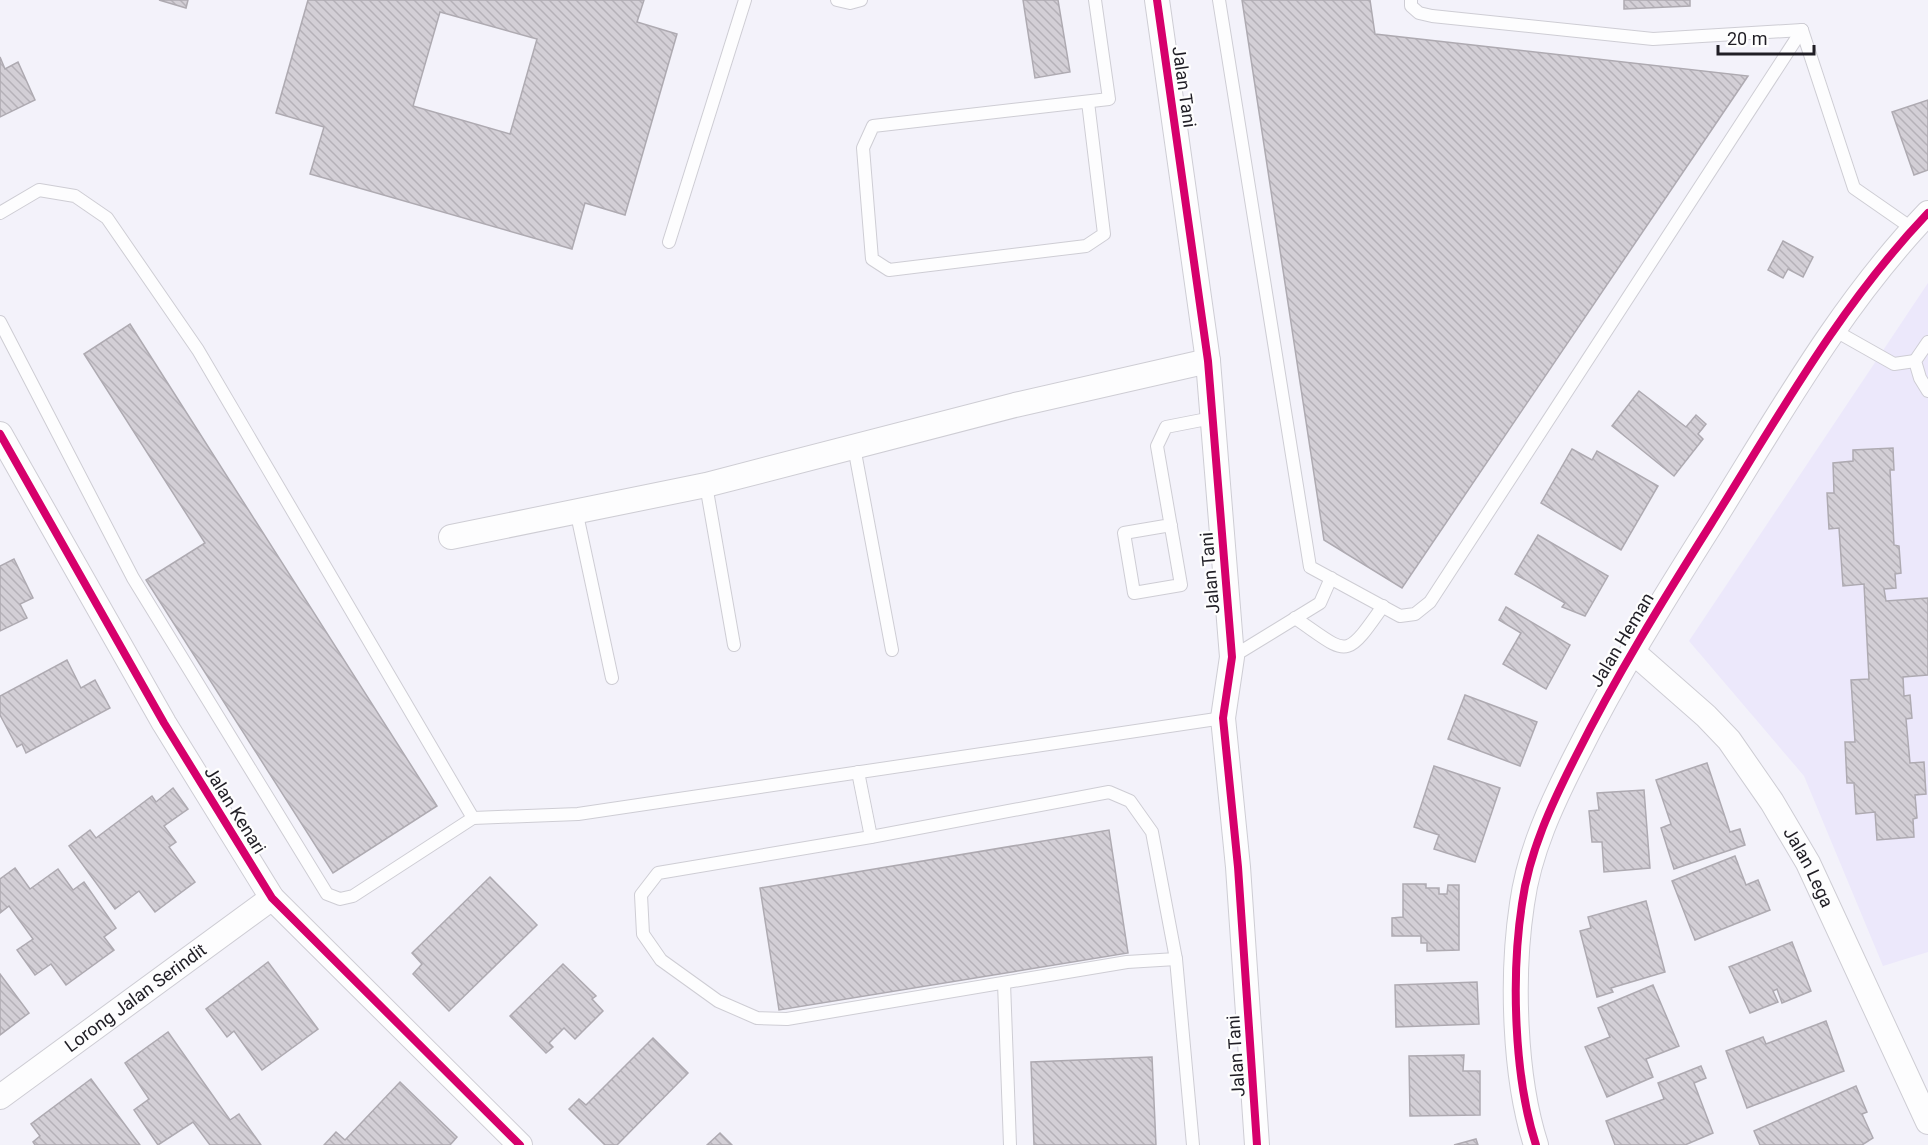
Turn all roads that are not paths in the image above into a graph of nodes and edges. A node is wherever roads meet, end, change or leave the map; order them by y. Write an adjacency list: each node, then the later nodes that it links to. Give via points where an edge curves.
1 (745, 0): 12 (lane)
2 (837, 0): 3 (lane)
3 (861, 0)
4 (1095, 0): 9 (lane, via 1109,99)
5 (1157, 0): 16 (street, Jalan Tani)
6 (1219, 0): 26 (lane, via 1310,567)
7 (1411, 0): 8 (lane, via 1411,6 1419,13 1432,16 1653,39)
8 (1802, 30): 11 (lane, via 1854,188); 27 (lane, via 1430,602 1415,614 1400,616)
9 (1088, 102): 9 (lane, via 873,126 863,148 872,259 889,270 1086,246 1104,234)
10 (0, 213): 36 (lane, via 39,190 75,196 106,218 198,350)
11 (1921, 221): 14 (street, Jalan Heman)
12 (669, 242)
13 (0, 322): 36 (lane, via 133,578 327,894 340,899 352,896)
14 (1832, 329): 17 (lane, via 1894,364); 31 (street, Jalan Heman)
15 (1928, 342): 17 (lane)
16 (1208, 361): 19 (street, Jalan Tani); 21 (street)
17 (1915, 361): 18 (lane)
18 (1928, 391)
19 (1212, 418): 24 (lane, via 1166,427 1157,446); 32 (street, Jalan Tani)
20 (0, 435): 38 (street, Jalan Kenari, via 164,723)
21 (854, 447): 22 (street); 30 (lane)
22 (706, 485): 23 (street); 29 (lane)
23 (576, 510): 25 (street); 33 (lane)
24 (1171, 525): 24 (lane, via 1181,585 1134,593 1124,533)
25 (451, 537)
26 (1331, 578): 27 (lane); 28 (lane, via 1320,603)
27 (1383, 606): 28 (lane, via 1358,641 1347,647 1336,646)
28 (1295, 618): 32 (lane)
29 (734, 645)
30 (892, 650)
31 (1632, 651): 42 (street, Jalan Lega, via 1729,740 1772,802 1808,863); 47 (street, Jalan Heman, via 1609,688 1550,808 1522,904 1517,967 1518,1046 1529,1124)
32 (1232, 657): 34 (street, Jalan Tani)
33 (612, 678)
34 (1222, 718): 35 (lane); 46 (street, Jalan Tani, via 1238,867)
35 (858, 772): 36 (lane, via 578,814); 37 (lane)
36 (473, 818)
37 (871, 837): 39 (lane, via 1109,792 1130,801 1152,832); 40 (lane, via 658,873 642,895 643,934 660,960 718,1001 757,1018 787,1019)
38 (272, 897): 41 (street, Lorong Jalan Serindit); 43 (street, Jalan Kenari)
39 (1176, 959): 40 (lane, via 1127,962); 45 (lane)
40 (1004, 983): 44 (lane)
41 (0, 1097)
42 (1928, 1122)
43 (520, 1145)
44 (1010, 1145)
45 (1193, 1145)
46 (1257, 1145)
47 (1536, 1145)

